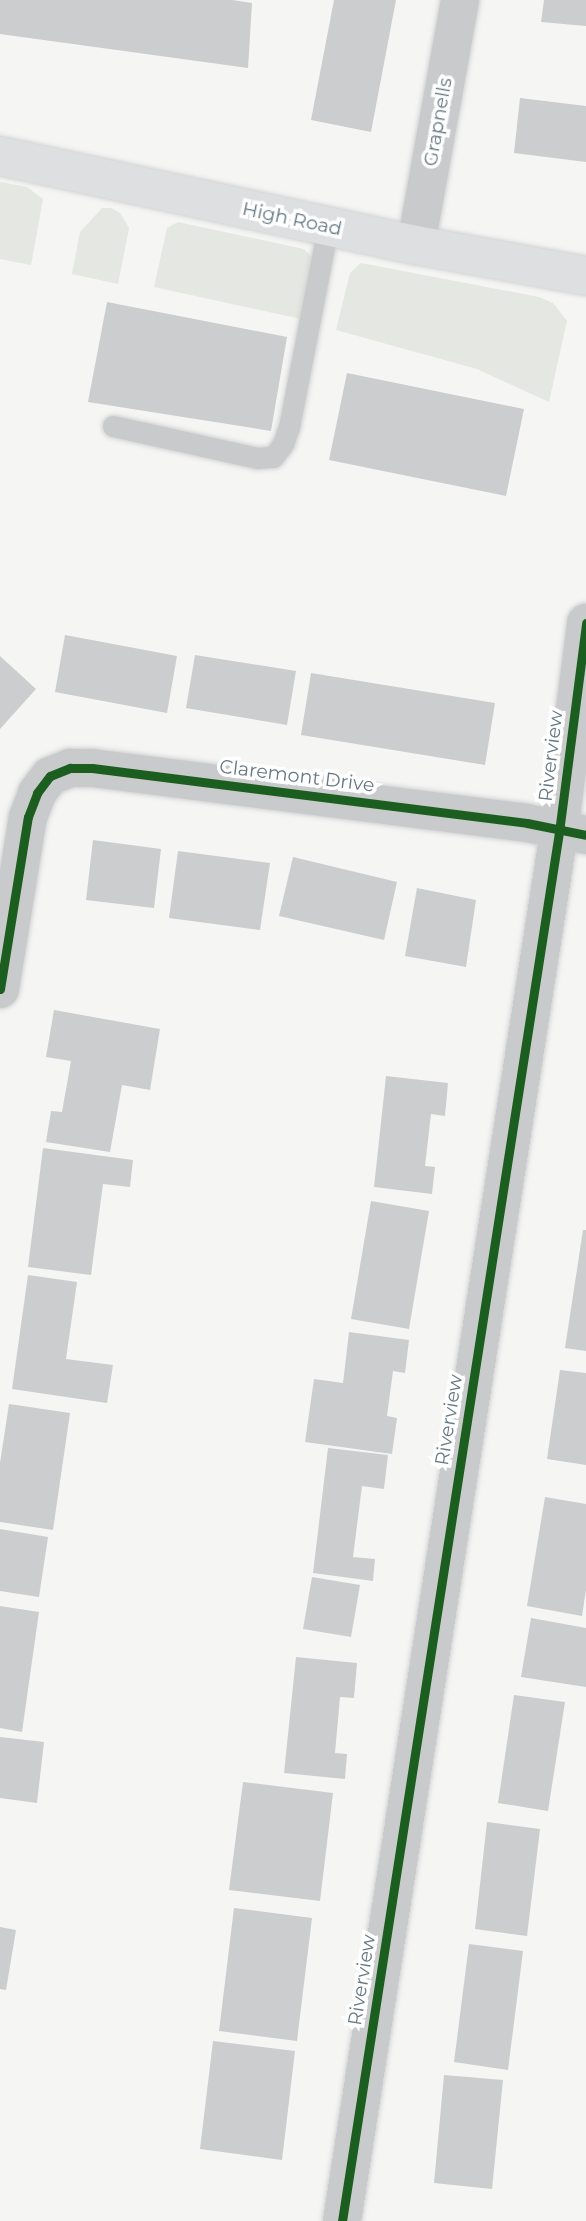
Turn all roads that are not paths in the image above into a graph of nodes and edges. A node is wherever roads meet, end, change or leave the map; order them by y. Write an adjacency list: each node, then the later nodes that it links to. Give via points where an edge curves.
1 (460, 0): 4 (street, Grapnells)
2 (0, 156): 3 (main road, High Road)
3 (328, 226): 4 (main road, High Road); 6 (lane, via 289,427 273,457 257,458)
4 (416, 245): 5 (main road, High Road)
5 (586, 276)
6 (113, 426)
7 (586, 623): 8 (street, Riverview)
8 (573, 833): 9 (street, Claremont Drive, via 527,823 70,768 50,776 28,817); 10 (street, Riverview)
9 (0, 989)
10 (342, 2221)

